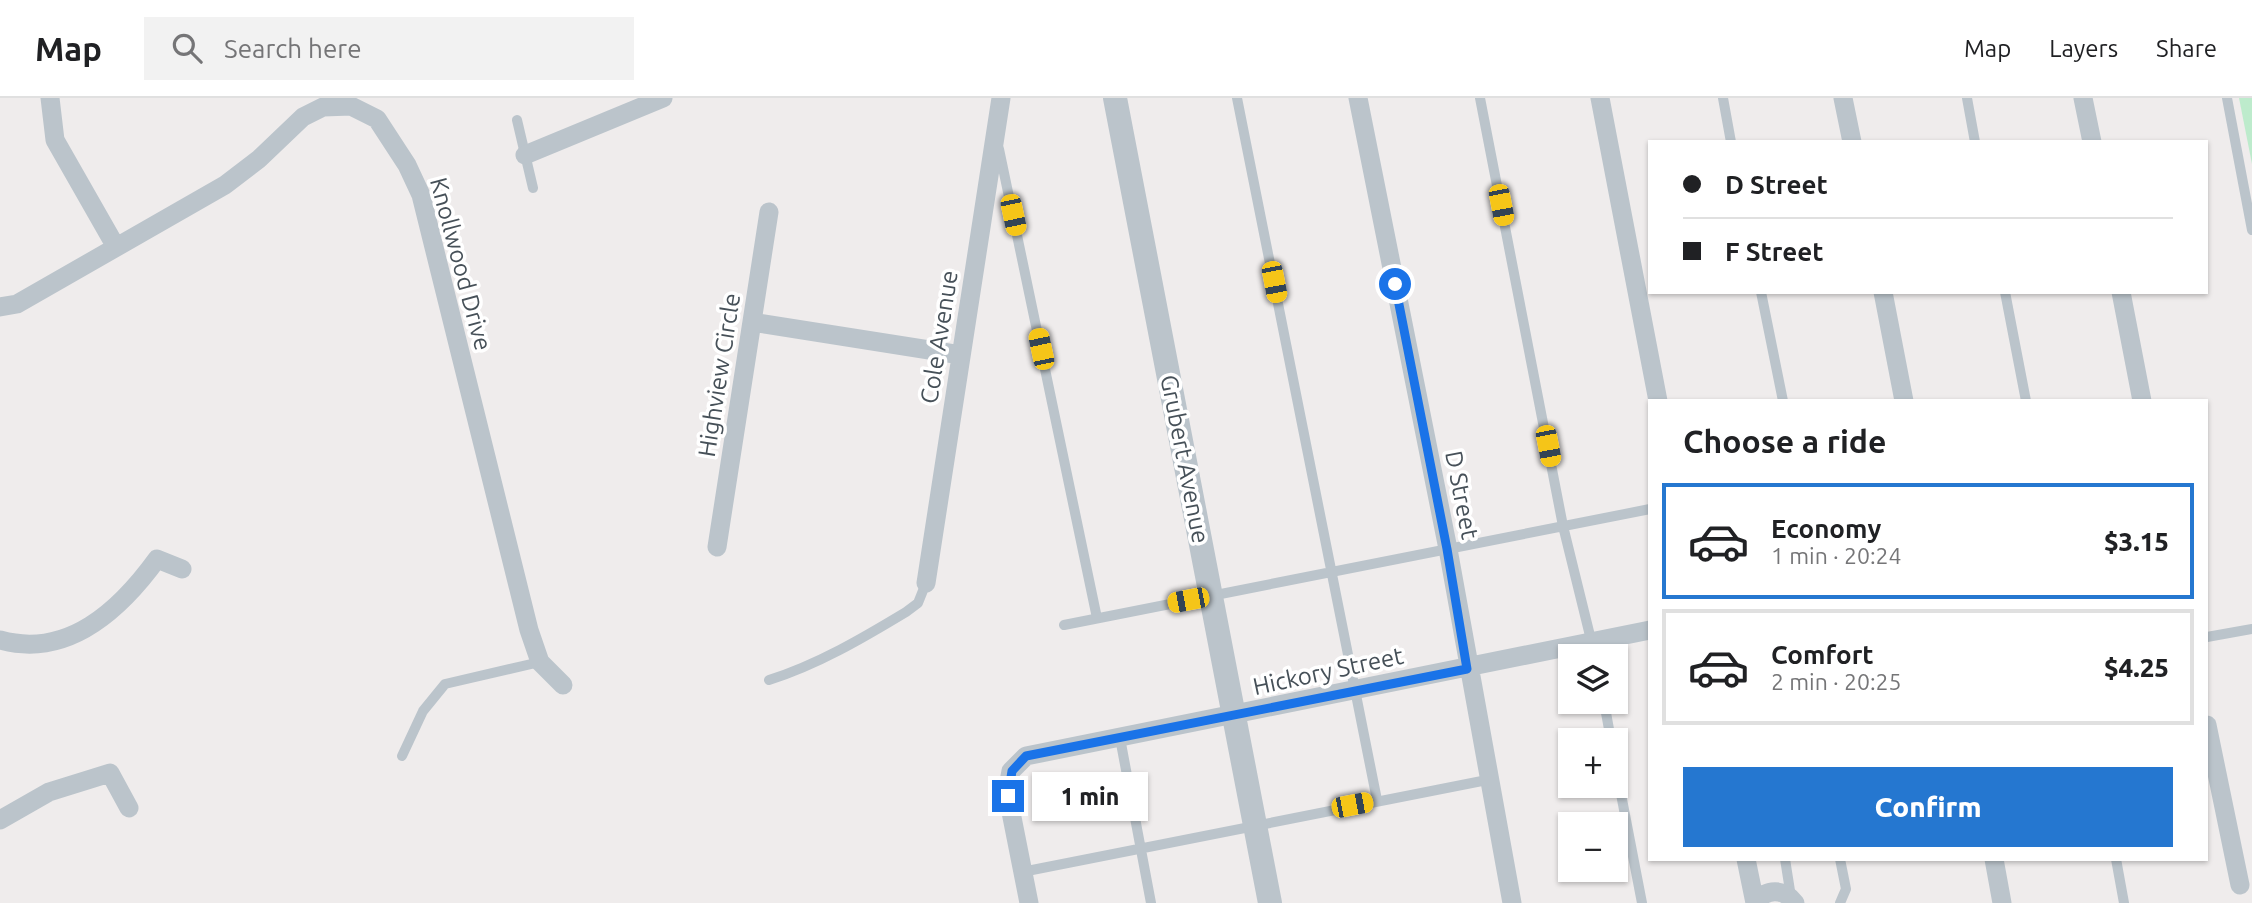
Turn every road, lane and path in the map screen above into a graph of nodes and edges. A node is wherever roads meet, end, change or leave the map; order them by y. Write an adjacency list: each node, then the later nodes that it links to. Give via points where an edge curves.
1 (50, 98): 24 (street, via 55,140)
2 (663, 98): 20 (street)
3 (1001, 98): 15 (street, Cole Avenue)
4 (1115, 98): 44 (street, Grubert Avenue)
5 (1237, 98): 42 (lane)
6 (1358, 98): 40 (street, D Street)
7 (1480, 98): 38 (lane)
8 (1600, 98): 32 (street)
9 (1723, 98): 16 (lane)
10 (1843, 98): 17 (street)
11 (1967, 98): 18 (lane)
12 (2083, 98): 19 (street)
13 (2227, 98): 23 (lane)
14 (517, 120): 20 (lane)
15 (996, 135): 31 (street, Cole Avenue); 45 (lane)
16 (1731, 140)
17 (1852, 140)
18 (1975, 140)
19 (2092, 140)
20 (526, 155): 21 (lane)
21 (533, 188)
22 (769, 212): 30 (street, Highview Circle)
23 (2252, 230)
24 (116, 247): 29 (street, Knollwood Drive); 54 (street, Knollwood Drive, via 225,185 315,110 348,106 377,119 412,174 424,205 528,630)
25 (1761, 294): 33 (lane)
26 (1882, 294): 34 (street)
27 (2005, 294): 35 (lane)
28 (2121, 294): 36 (street)
29 (1, 309)
30 (752, 322): 31 (street); 39 (street, Highview Circle)
31 (961, 355): 43 (street, Cole Avenue)
32 (1658, 399)
33 (1783, 399)
34 (1904, 399)
35 (2026, 399)
36 (2142, 399)
37 (1648, 509): 38 (lane)
38 (1563, 526): 40 (lane); 51 (lane)
39 (717, 547)
40 (1447, 549): 42 (lane); 55 (street, D Street)
41 (182, 569): 50 (street, via 157,559 118,606 95,625 73,635 34,644)
42 (1332, 570): 44 (lane); 58 (lane)
43 (926, 583): 56 (lane, via 918,603 906,612 794,673)
44 (1211, 596): 45 (lane); 59 (street, Grubert Avenue)
45 (1097, 618): 46 (lane)
46 (1064, 625)
47 (2252, 629): 49 (lane)
48 (1648, 631): 52 (street, Hickory Street)
49 (2208, 637)
50 (0, 640)
51 (1593, 644)
52 (1606, 644)
53 (1558, 654): 55 (street, Hickory Street)
54 (540, 662): 57 (street, Knollwood Drive); 62 (lane, via 445,684 423,711)
55 (1467, 669): 58 (street, Hickory Street); 63 (street, D Street)
56 (769, 680)
57 (563, 685)
58 (1356, 689): 59 (street, Hickory Street); 65 (lane)
59 (1234, 716): 61 (street, Hickory Street); 68 (street, Grubert Avenue)
60 (2208, 729): 76 (street)
61 (1119, 738): 69 (lane); 75 (street, Hickory Street, via 1026,756 1017,764 1007,792)
62 (402, 755)
63 (1487, 780): 65 (lane); 81 (street, D Street)
64 (1622, 798): 82 (lane)
65 (1377, 800): 68 (lane)
66 (129, 808): 67 (street, via 110,773 61,787)
67 (0, 820)
68 (1255, 824): 69 (lane); 80 (street, Grubert Avenue)
69 (1140, 848): 75 (lane); 79 (lane)
70 (1746, 861): 83 (street)
71 (1785, 861): 77 (lane)
72 (1840, 861): 84 (lane, via 1846,889)
73 (1994, 861): 85 (street)
74 (2116, 861): 86 (lane)
75 (1022, 872): 78 (street)
76 (2240, 885)
77 (1793, 901): 83 (street, via 1774,891)
78 (1029, 903)
79 (1151, 903)
80 (1270, 903)
81 (1512, 903)
82 (1642, 903)
83 (1755, 903)
84 (1840, 903)
85 (2002, 903)
86 (2124, 903)

